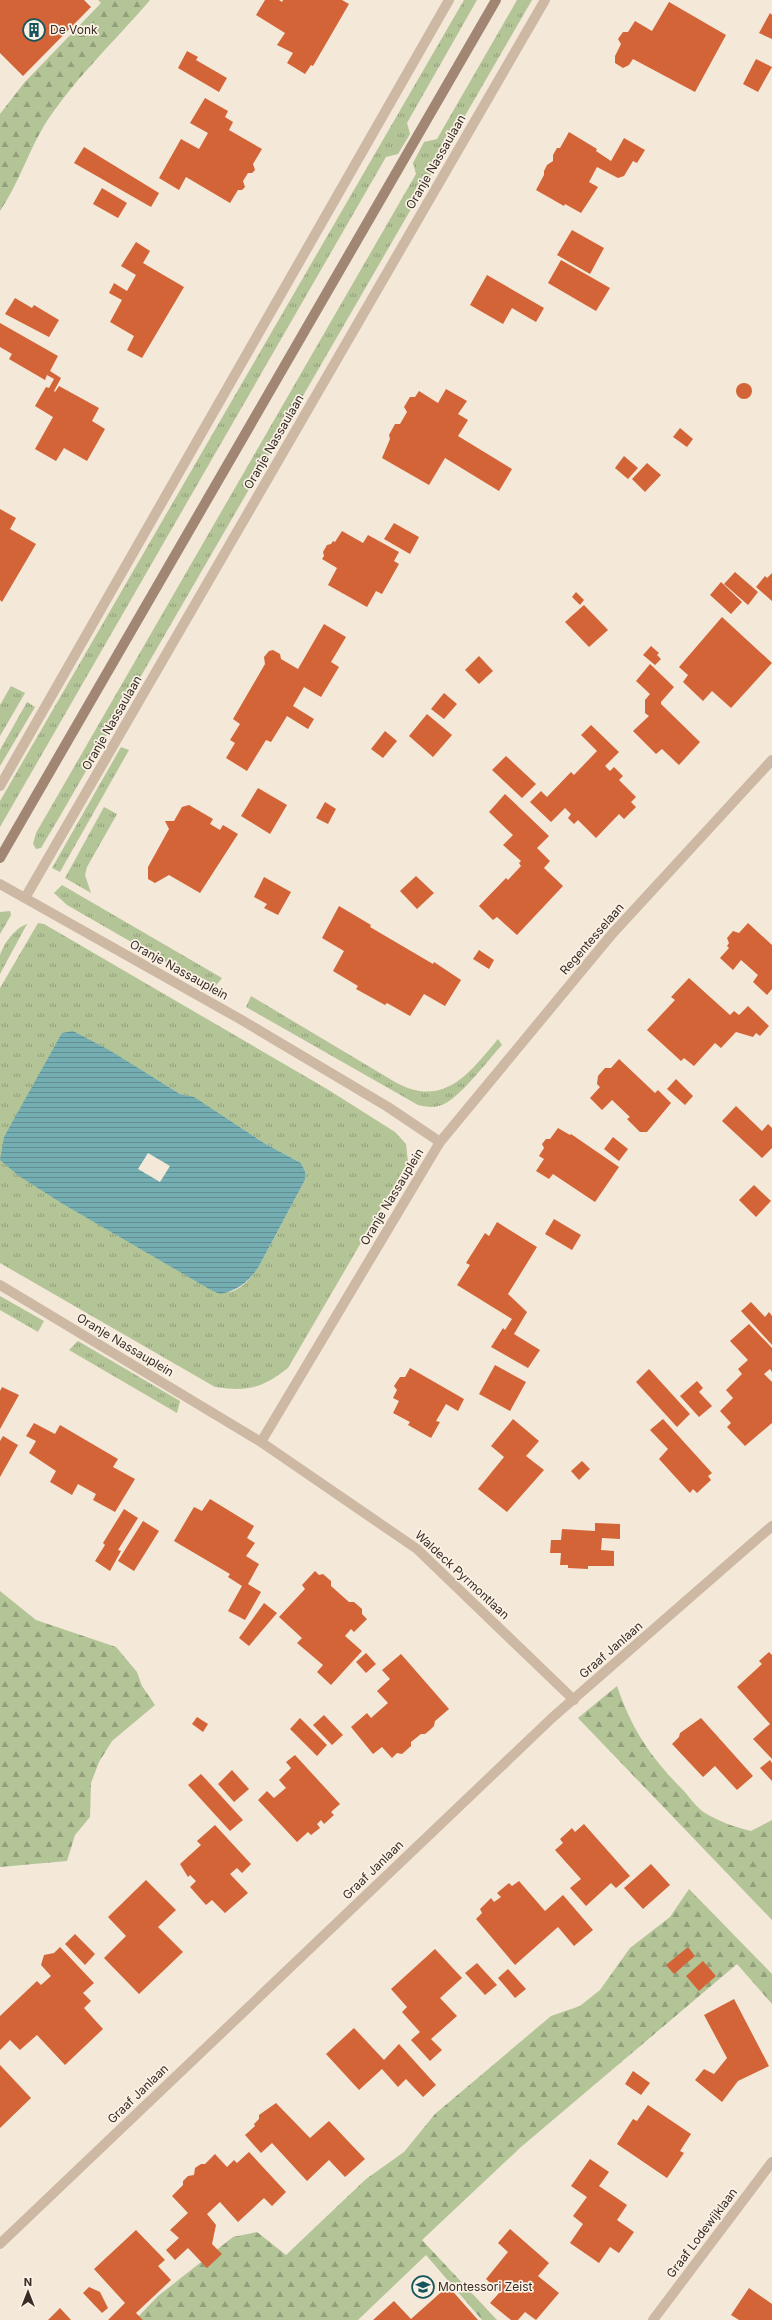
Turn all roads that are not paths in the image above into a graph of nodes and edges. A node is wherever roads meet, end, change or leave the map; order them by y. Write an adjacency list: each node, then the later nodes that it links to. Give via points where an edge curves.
1 (449, 0): 5 (street)
2 (496, 0): 6 (street)
3 (545, 0): 8 (street, Oranje Nassaulaan)
4 (772, 760): 9 (street, Regentesselaan, via 612,934)
5 (0, 786)
6 (0, 858)
7 (0, 884): 8 (street, Oranje Nassauplein)
8 (25, 898): 9 (street, Oranje Nassauplein, via 375,1099)
9 (440, 1142): 11 (street, Oranje Nassauplein)
10 (0, 1285): 11 (street, Oranje Nassauplein)
11 (261, 1442): 13 (street, Waldeck Pyrmontlaan, via 417,1549)
12 (772, 1526): 13 (street, Graaf Janlaan)
13 (574, 1700): 15 (street, Graaf Janlaan, via 553,1717)
14 (772, 2162): 16 (street, Graaf Lodewijklaan)
15 (0, 2244)
16 (653, 2320)

